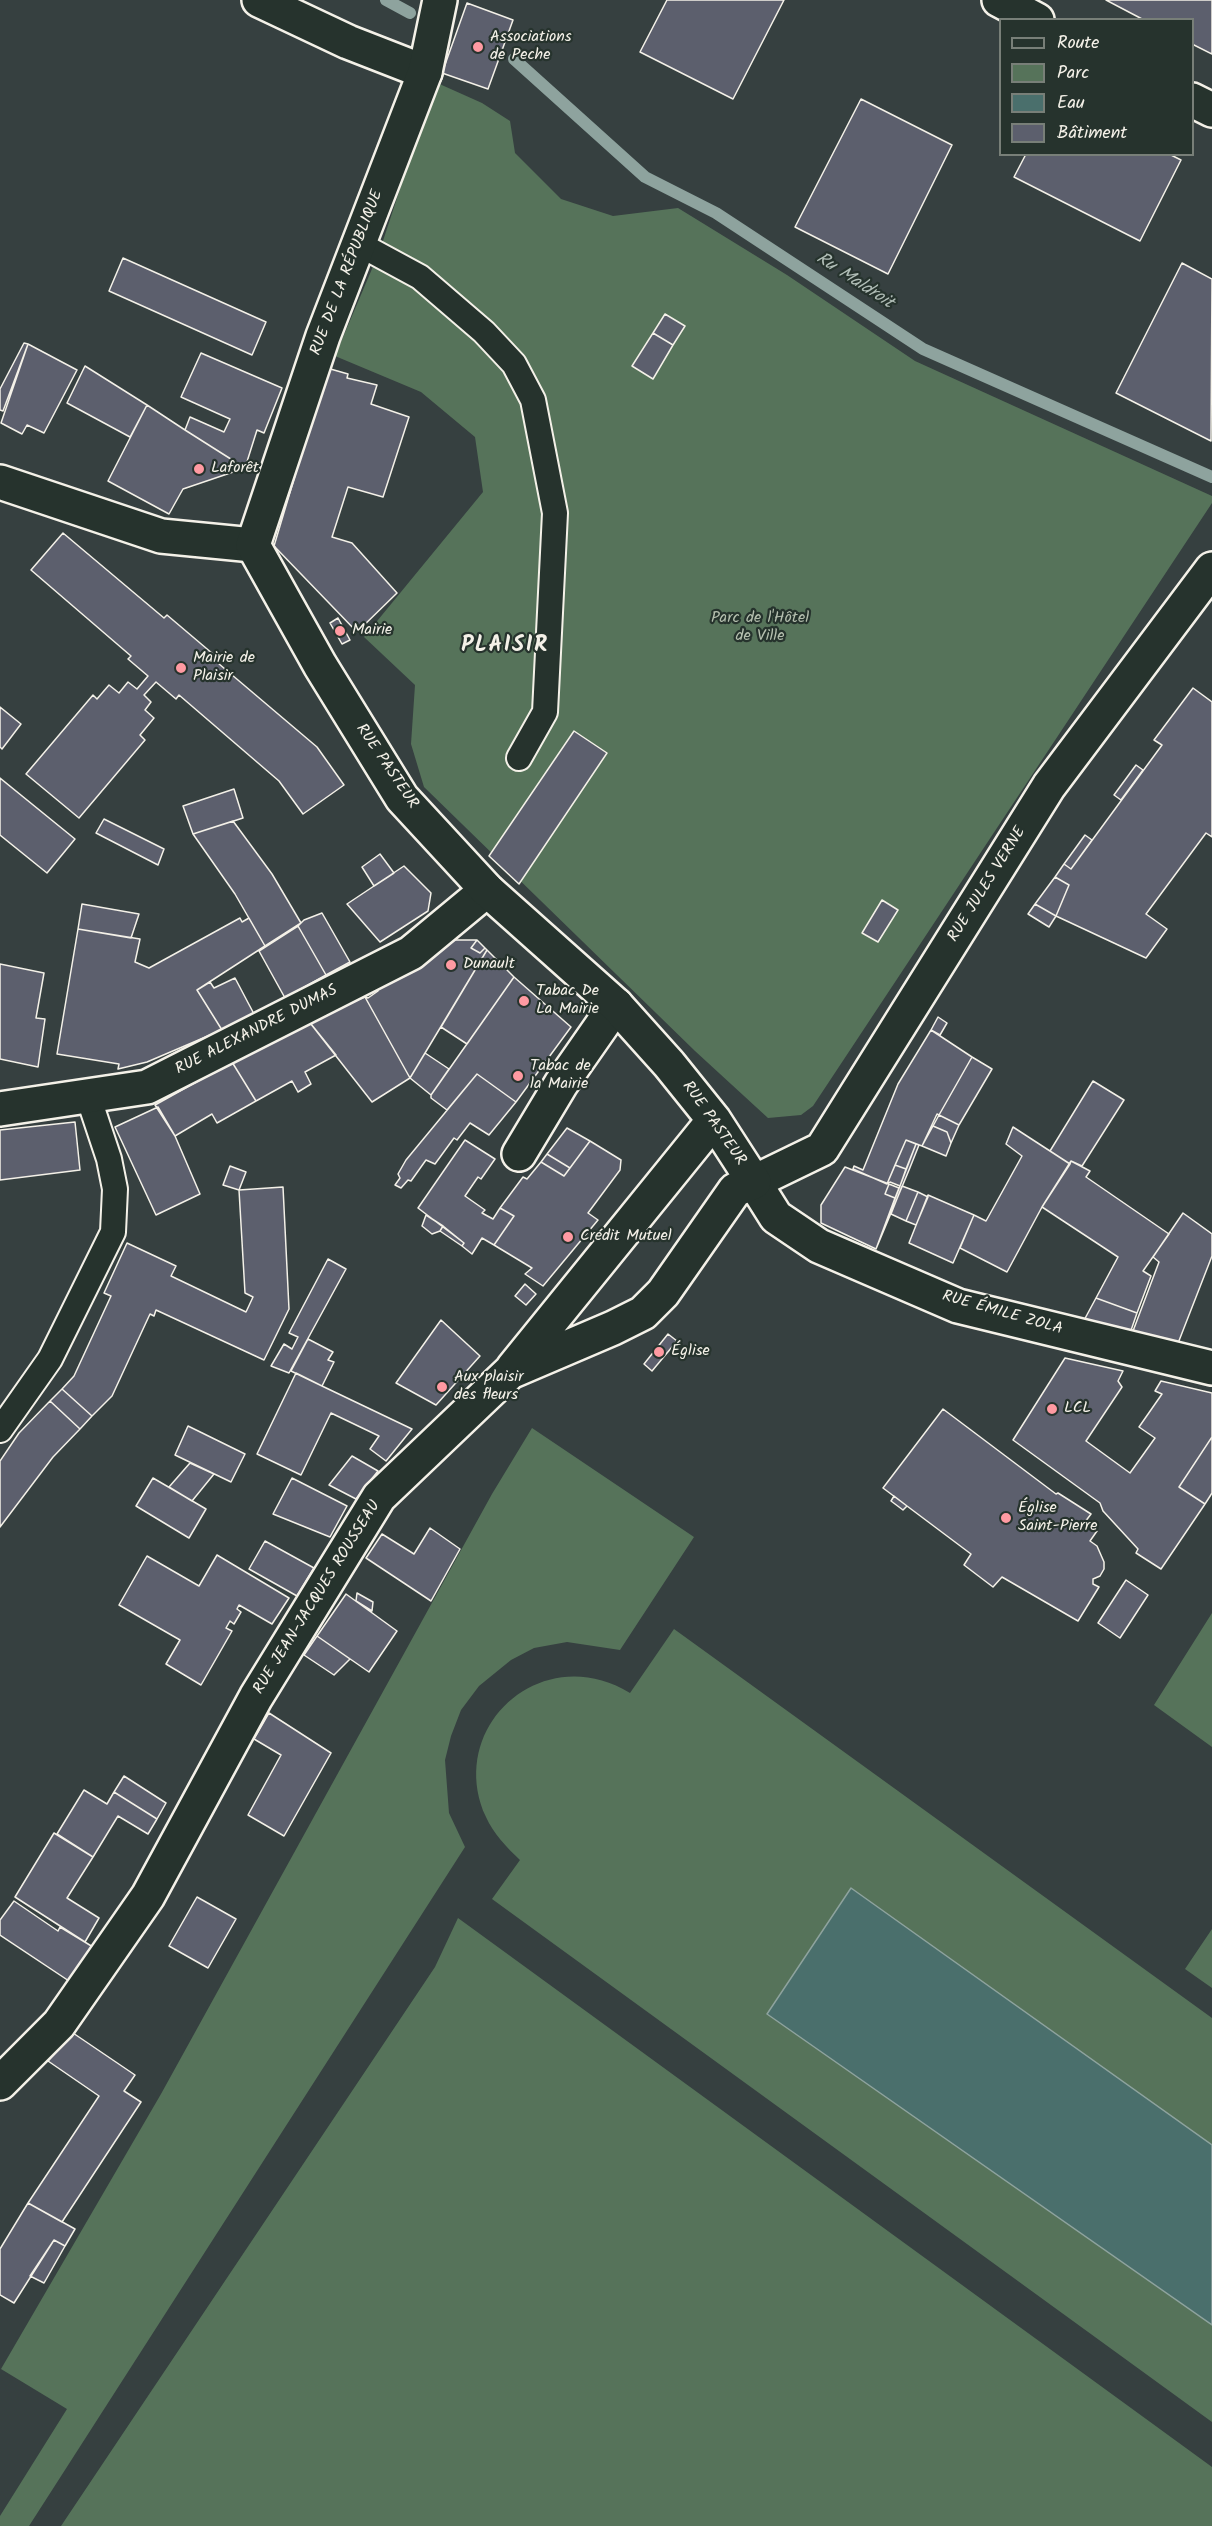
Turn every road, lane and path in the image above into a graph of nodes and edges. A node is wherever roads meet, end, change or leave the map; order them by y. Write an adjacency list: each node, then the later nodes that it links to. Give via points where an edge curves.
1 (259, 0): 5 (street, via 348,42)
2 (440, 0): 5 (street, RUE DE LA RÉPUBLIQUE)
3 (999, 0): 4 (street)
4 (1033, 18)
5 (425, 72): 8 (street, RUE DE LA RÉPUBLIQUE)
6 (1194, 101): 7 (street)
7 (1212, 110)
8 (359, 244): 10 (street, RUE DE LA RÉPUBLIQUE, via 323,336); 12 (lane, via 420,277 484,332 514,364 533,400 555,513 545,712)
9 (0, 482): 10 (street, via 161,536)
10 (253, 545): 13 (street, RUE PASTEUR, via 320,666 402,798)
11 (1212, 569): 19 (street, RUE JULES VERNE, via 1049,786 822,1149)
12 (519, 759)
13 (487, 890): 14 (street, RUE PASTEUR); 15 (street, RUE ALEXANDRE DUMAS, via 411,953 147,1087)
14 (616, 1005): 17 (street, RUE PASTEUR); 18 (street)
15 (88, 1096): 16 (street, RUE ALEXANDRE DUMAS); 22 (lane, via 116,1189 112,1232 50,1359)
16 (0, 1109)
17 (714, 1120): 19 (street, RUE PASTEUR); 21 (street)
18 (519, 1154)
19 (754, 1182): 20 (street, RUE ÉMILE ZOLA, via 776,1217 819,1246 958,1306); 21 (street, RUE JEAN-JACQUES ROUSSEAU, via 735,1190 663,1293 643,1313)
20 (1212, 1368)
21 (510, 1372): 23 (street, RUE JEAN-JACQUES ROUSSEAU, via 380,1497 256,1697 147,1896 59,2024)
22 (0, 1430)
23 (0, 2083)

